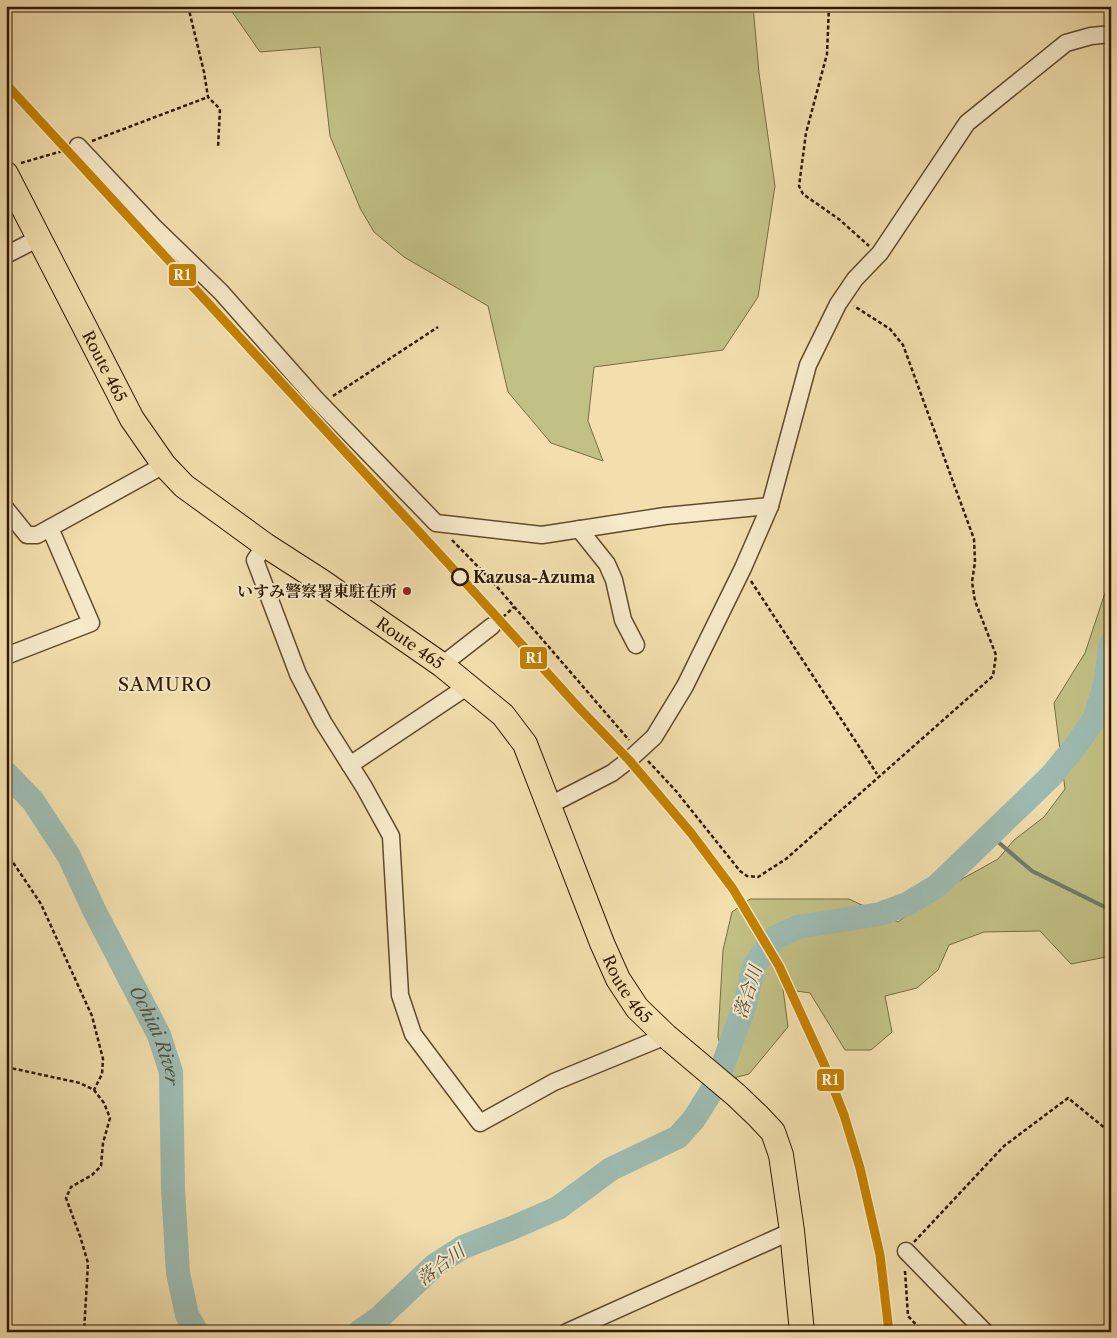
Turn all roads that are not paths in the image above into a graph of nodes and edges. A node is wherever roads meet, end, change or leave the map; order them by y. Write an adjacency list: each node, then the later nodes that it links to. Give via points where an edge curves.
1 (1111, 34): 7 (street, via 1066,43 967,123 880,253 842,298 808,365)
2 (78, 146): 10 (street, via 221,292 321,404 436,523 542,535)
3 (11, 170): 4 (highway, Route 465)
4 (39, 238): 5 (street); 6 (highway, Route 465, via 132,419)
5 (6, 255)
6 (164, 465): 9 (street); 11 (highway, Route 465, via 184,486)
7 (770, 506): 10 (street, via 665,516); 18 (street, via 685,686 654,737 612,772)
8 (6, 509): 9 (street, via 27,535 37,535)
9 (50, 528): 14 (street, via 91,623)
10 (579, 530): 13 (street, via 606,564 614,580 623,620)
11 (265, 544): 15 (highway, Route 465); 17 (street, via 255,560 298,674 322,722)
12 (492, 626): 15 (street)
13 (636, 645)
14 (6, 656)
15 (442, 665): 16 (highway, Route 465)
16 (468, 686): 17 (street); 18 (highway, Route 465, via 503,715 525,744)
17 (350, 765): 19 (street, via 391,836 400,995 413,1034 480,1123 554,1082)
18 (548, 806): 19 (highway, Route 465, via 618,979 637,1008)
19 (666, 1036): 20 (highway, Route 465, via 736,1095 773,1132 781,1155)
20 (792, 1231): 22 (street); 23 (highway)
21 (906, 1251): 24 (street)
22 (567, 1332)
23 (802, 1332)
24 (985, 1332)

